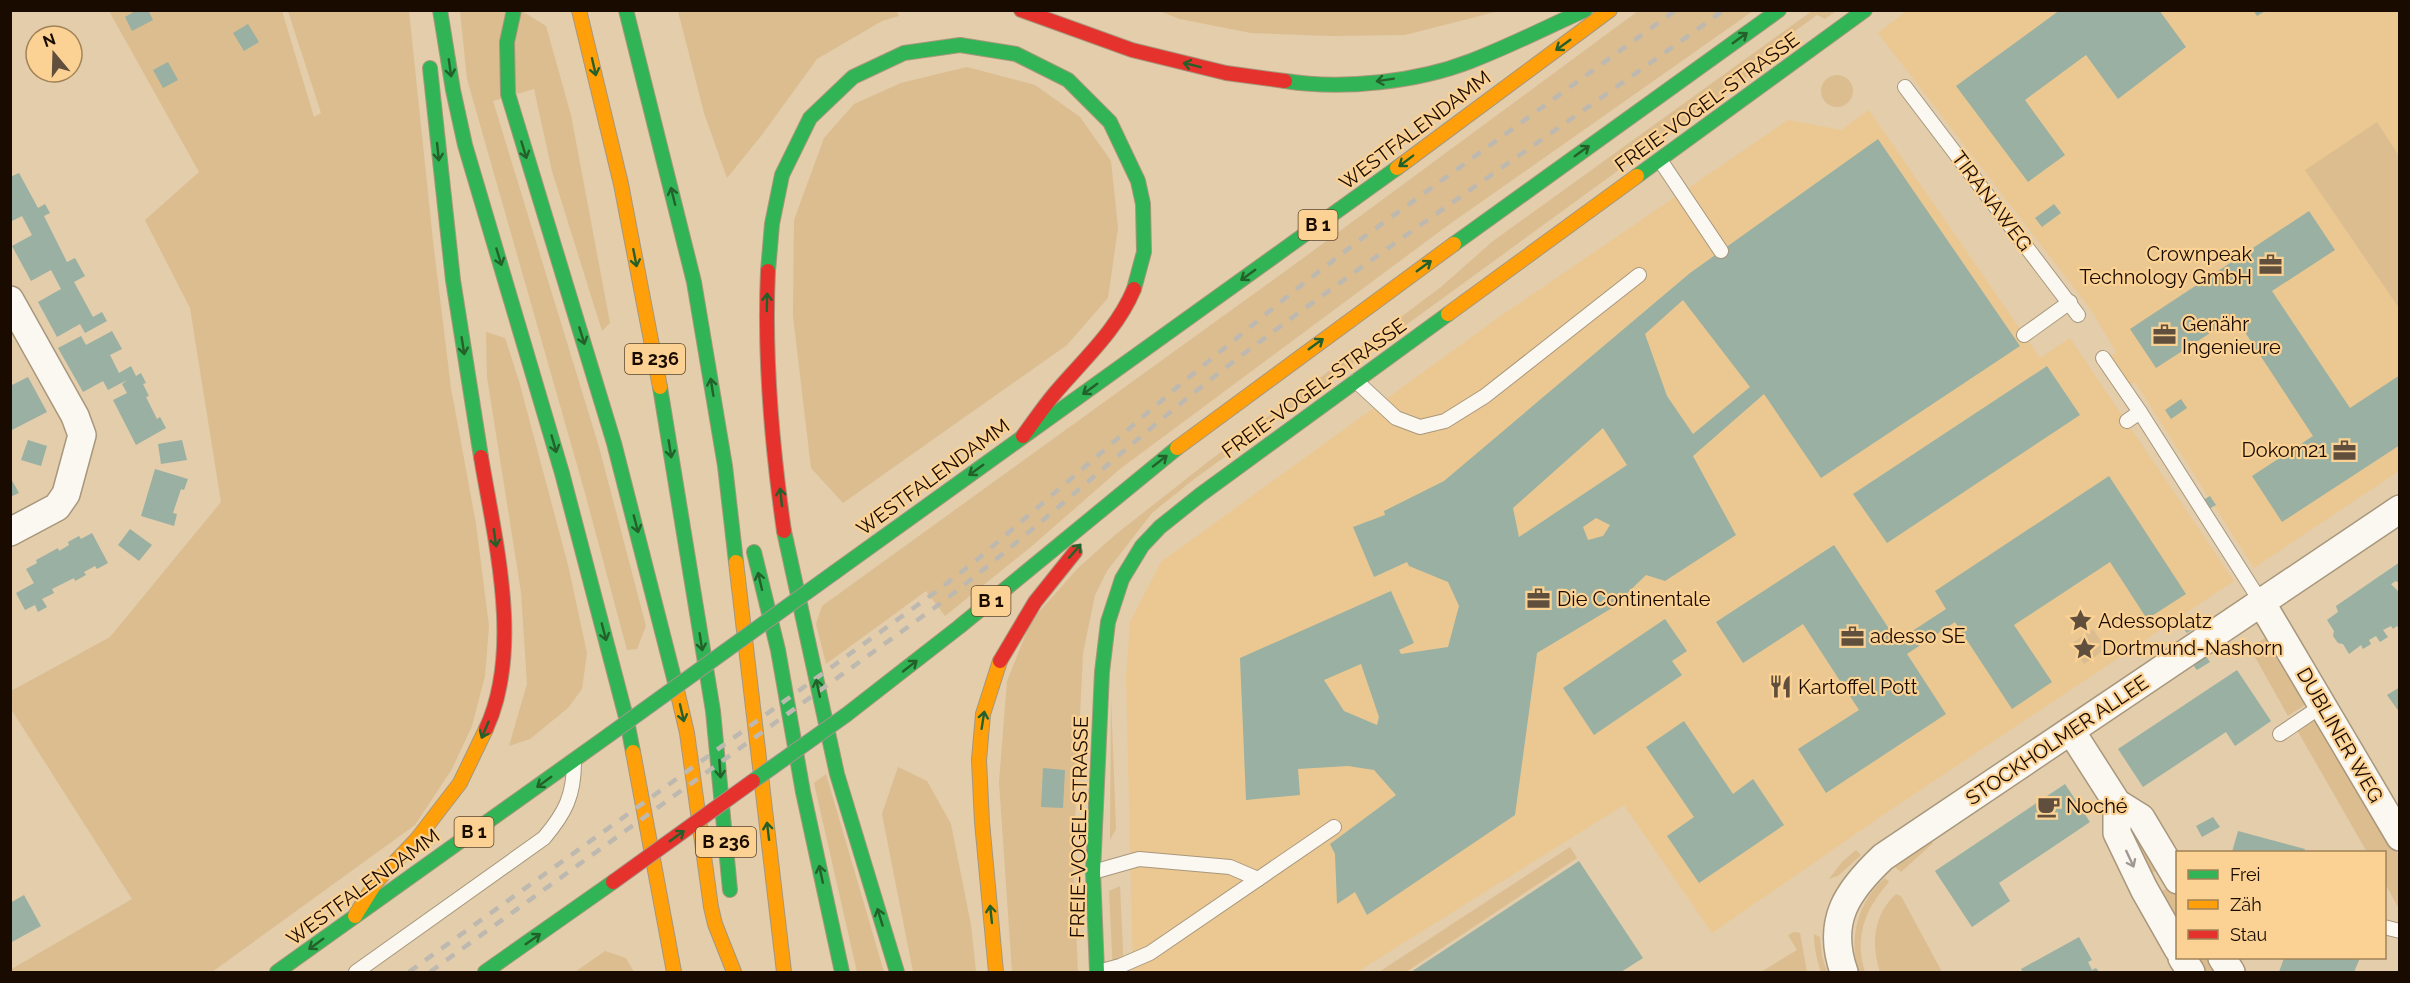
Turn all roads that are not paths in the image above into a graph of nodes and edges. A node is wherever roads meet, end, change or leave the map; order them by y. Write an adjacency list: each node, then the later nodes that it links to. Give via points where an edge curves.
1 (440, 10): 52 (main road, one-way to 52, via 465,144 562,473 627,721)
2 (514, 10): 53 (main road, one-way to 53, via 507,42 508,94 615,443 687,733 711,907)
3 (579, 10): 43 (main road, B 236, one-way to 43, via 628,221 659,381 713,711)
4 (626, 10): 26 (main road, B 236, one-way to 4, via 694,282)
5 (1021, 10): 11 (main road)
6 (1042, 10): 11 (main road)
7 (1585, 10): 11 (main road, one-way to 11, via 1442,70 1378,82 1310,85 1226,73 1132,50)
8 (1610, 10): 25 (main road, WESTFALENDAMM / B 1, one-way to 25, via 1357,198)
9 (1779, 10): 27 (main road, B 1, one-way to 9, via 1243,397)
10 (1865, 10): 14 (main road, FREIE-VOGEL-STRASSE)
11 (1072, 28)
12 (428, 54): 44 (main road, one-way to 44, via 453,280 502,591 501,676 493,713 460,783 417,839 375,882)
13 (1905, 87): 18 (lane, TIRANAWEG)
14 (1660, 160): 15 (lane); 22 (main road, FREIE-VOGEL-STRASSE)
15 (1721, 251)
16 (1639, 275): 22 (lane, via 1485,396 1445,421 1420,427 1396,418)
17 (10, 300): 30 (street, via 82,435 66,494 57,507)
18 (2070, 302): 19 (lane, TIRANAWEG); 20 (lane)
19 (2078, 315)
20 (2024, 335)
21 (2103, 358): 23 (lane)
22 (1356, 381): 40 (main road, FREIE-VOGEL-STRASSE, via 1160,527 1128,568 1111,607 1105,637)
23 (2140, 412): 24 (lane); 32 (lane)
24 (2127, 421)
25 (1023, 436): 36 (main road, WESTFALENDAMM / B 1, one-way to 36, bridge); 57 (main road, one-way to 25, via 837,774 784,532 767,313 773,211 783,172 798,137 818,108 842,85 871,66 905,52 978,45 1043,62 1090,96 1113,124 1131,160 1142,196 1145,241 1139,275 1110,333 1053,395)
26 (724, 466): 28 (main road); 55 (main road, B 236, one-way to 26)
27 (1114, 497): 51 (main road, B 1, one-way to 27, bridge, via 863,702); 58 (main road, one-way to 27, via 980,792 980,739 986,700 999,665 1035,600 1091,533)
28 (745, 504)
29 (2400, 510): 32 (street, STOCKHOLMER ALLEE)
30 (10, 532)
31 (751, 537): 56 (main road, one-way to 31)
32 (2261, 602): 33 (street, DUBLINER WEG); 34 (street, STOCKHOLMER ALLEE)
33 (2324, 705): 35 (lane); 39 (street, DUBLINER WEG)
34 (2071, 731): 37 (street); 60 (street, STOCKHOLMER ALLEE, via 1909,838 1867,872 1851,890 1840,918 1837,938)
35 (2280, 734)
36 (574, 760): 44 (main road, WESTFALENDAMM / B 1, one-way to 44); 50 (lane, via 574,785 562,817 544,838)
37 (2117, 803): 41 (street, via 2141,818); 46 (street, one-way to 46, via 2117,832)
38 (1334, 827): 42 (lane)
39 (2400, 837)
40 (1093, 872): 42 (lane, via 1139,859 1230,867); 59 (main road, FREIE-VOGEL-STRASSE)
41 (2176, 877)
42 (1258, 879): 59 (lane, via 1150,953)
43 (732, 906)
44 (356, 916): 49 (main road, WESTFALENDAMM / B 1, one-way to 49)
45 (736, 939): 54 (main road)
46 (2176, 945)
47 (2183, 959): 61 (street)
48 (2223, 959): 62 (street)
49 (277, 972)
50 (356, 972)
51 (485, 972)
52 (674, 972)
53 (734, 972)
54 (740, 972)
55 (784, 972)
56 (842, 972)
57 (897, 972)
58 (996, 972)
59 (1097, 972)
60 (1844, 972)
61 (2191, 972)
62 (2231, 972)

